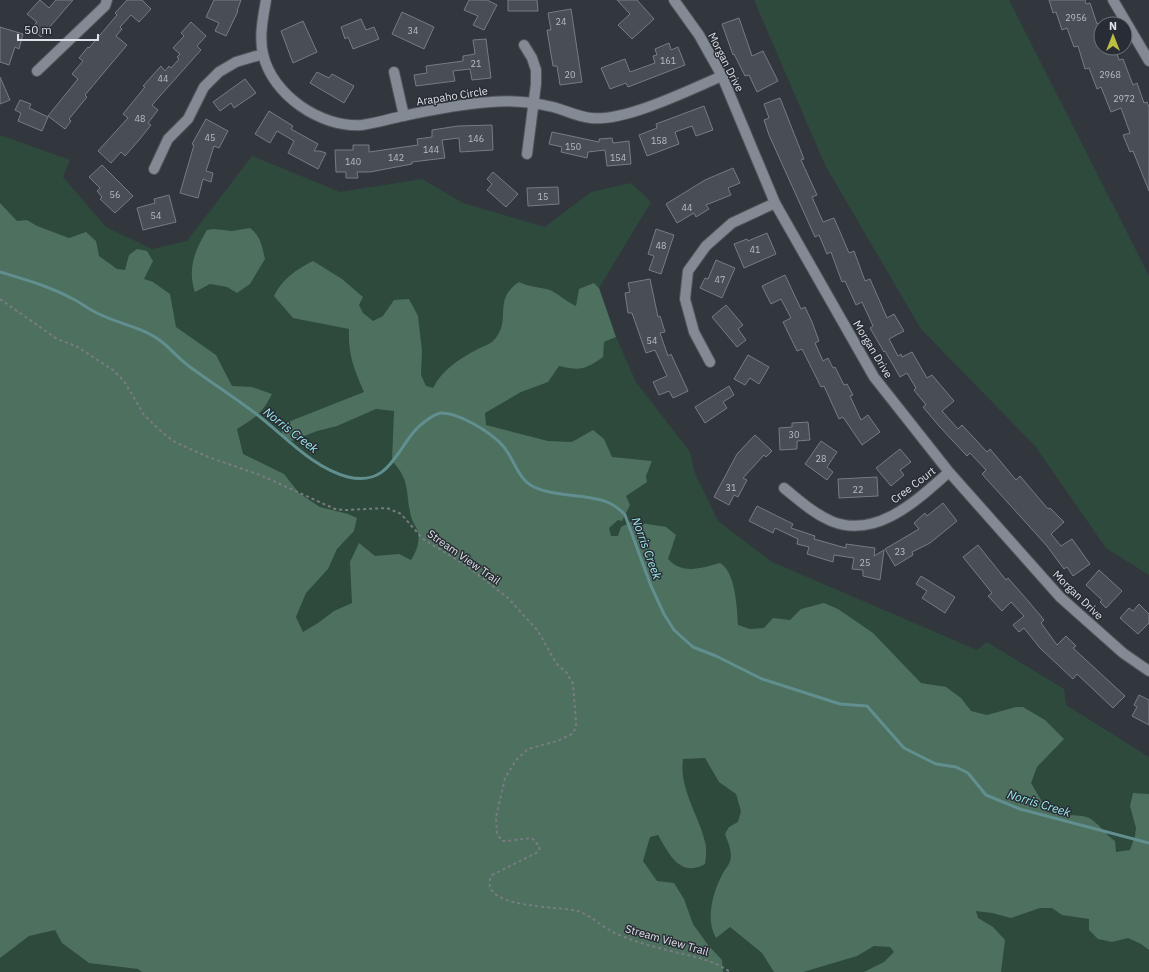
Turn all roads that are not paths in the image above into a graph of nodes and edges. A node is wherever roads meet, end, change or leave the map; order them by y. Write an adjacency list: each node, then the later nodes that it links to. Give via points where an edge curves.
1 (107, 0): 8 (street, via 105,6)
2 (266, 0): 6 (street, Arapaho Circle, via 262,26)
3 (674, 0): 10 (street, Morgan Drive, via 699,35)
4 (1113, 0): 7 (street)
5 (524, 45): 11 (street, via 536,70)
6 (263, 54): 12 (street, Arapaho Circle, via 271,75 284,92 313,113 336,122 360,125); 14 (street, via 236,62 219,72 204,87 188,119 168,139)
7 (1149, 61)
8 (37, 71)
9 (394, 72): 12 (street)
10 (722, 76): 11 (street, Arapaho Circle, via 612,118 590,118); 15 (street, Morgan Drive)
11 (532, 104): 12 (street, Arapaho Circle, via 490,102); 13 (street)
12 (404, 116)
13 (527, 154)
14 (154, 169)
15 (775, 203): 16 (street, via 732,223 706,246 688,271 684,299 694,332); 17 (street, Morgan Drive, via 874,377)
16 (710, 362)
17 (950, 472): 18 (street, Cree Court, via 890,518 858,526 832,521 807,508); 19 (street, Morgan Drive, via 1060,597 1123,653)
18 (784, 488)
19 (1149, 671)

